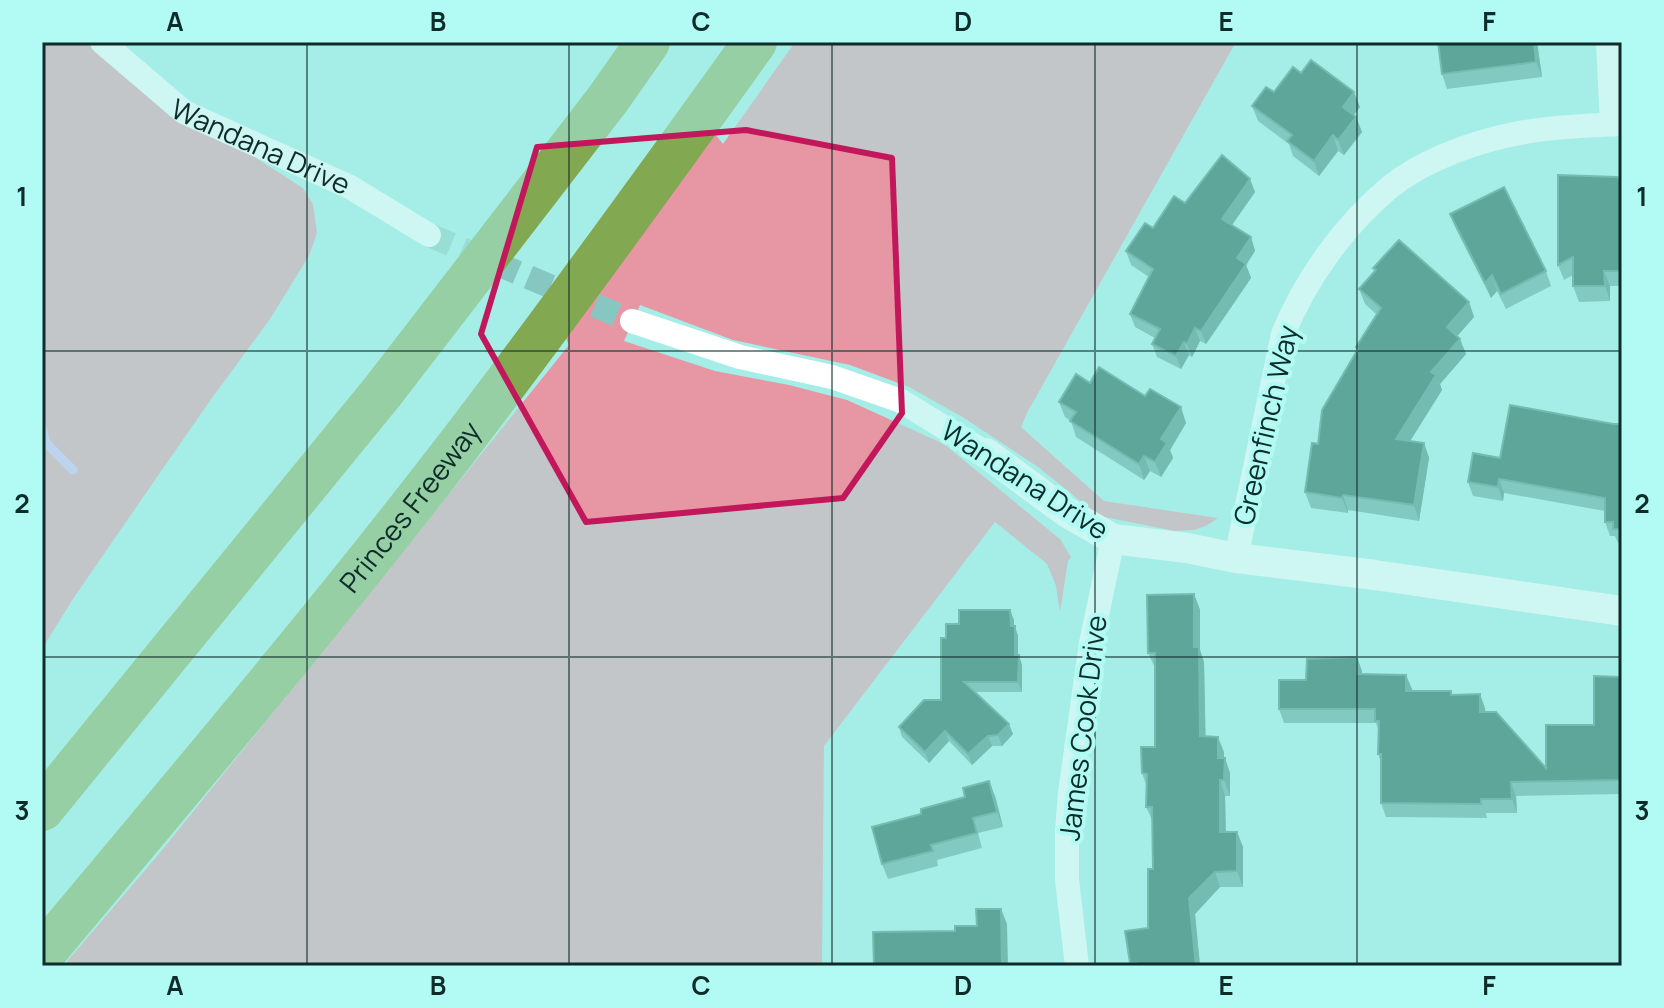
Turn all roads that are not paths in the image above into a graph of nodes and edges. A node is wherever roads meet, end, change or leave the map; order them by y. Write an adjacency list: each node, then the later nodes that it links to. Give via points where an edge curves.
1 (102, 42): 6 (street, Wandana Drive, via 184,112 350,187)
2 (648, 42): 12 (highway, via 383,391)
3 (755, 42): 13 (highway, Princes Freeway, via 462,441 282,669)
4 (1608, 42): 5 (street)
5 (1617, 124): 10 (street, Greenfinch Way, via 1501,137 1461,150 1406,176 1348,229 1319,266 1283,334)
6 (429, 235)
7 (632, 321): 8 (street, Wandana Drive, via 901,401)
8 (986, 453): 9 (street, Wandana Drive)
9 (1113, 539): 10 (street, Wandana Drive); 14 (street, James Cook Drive, via 1091,643 1070,793 1067,880)
10 (1236, 558): 11 (street, Wandana Drive)
11 (1622, 611)
12 (42, 809)
13 (42, 955)
14 (1077, 966)

